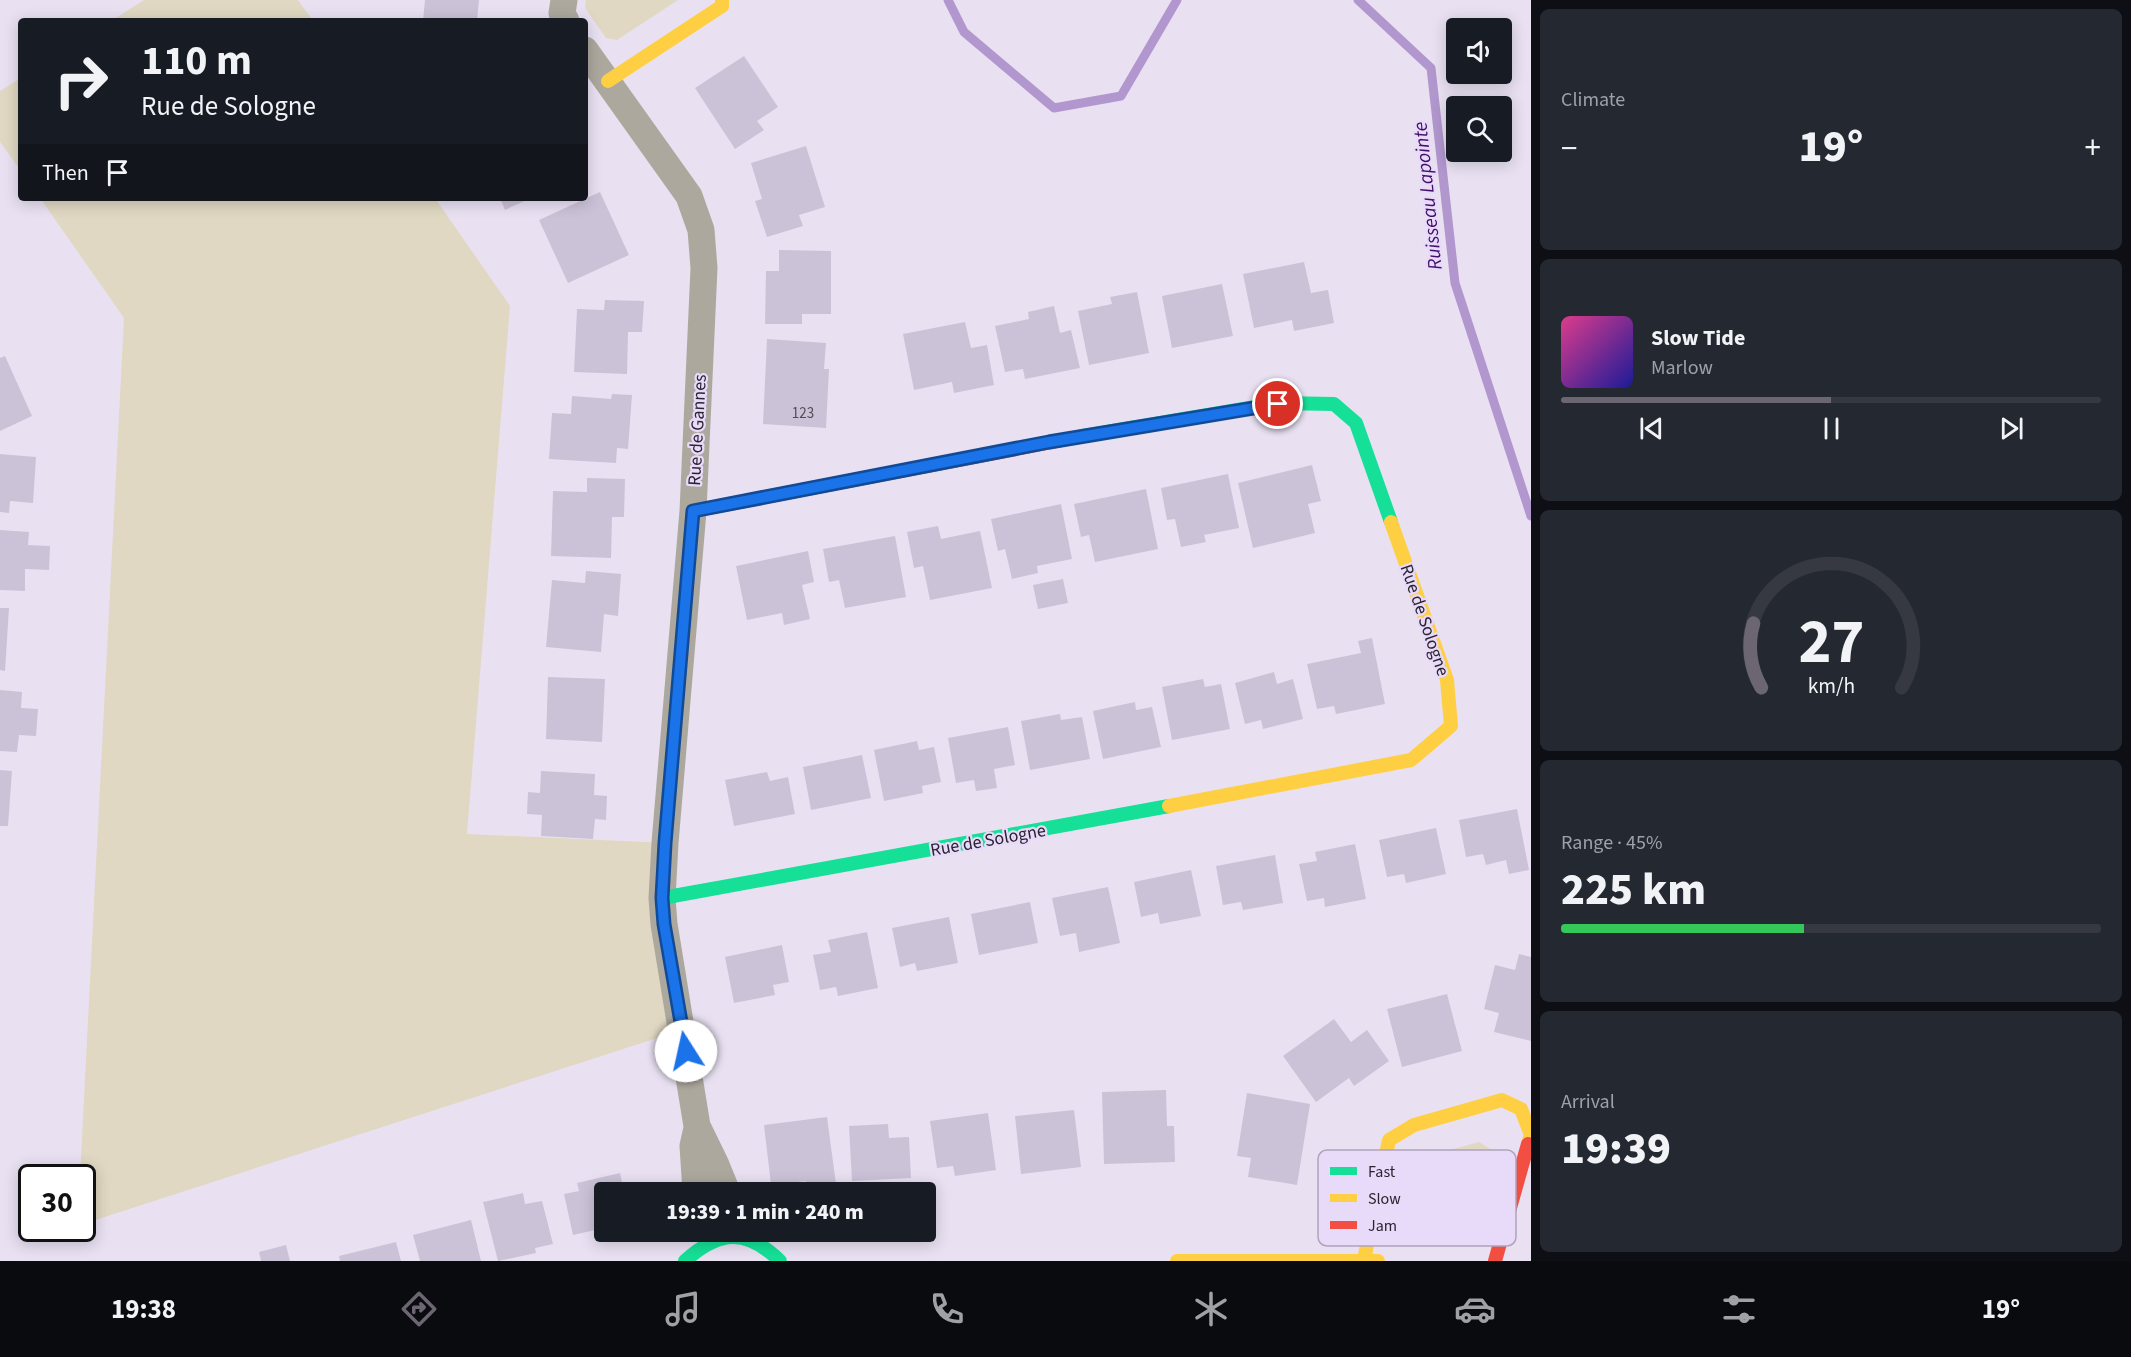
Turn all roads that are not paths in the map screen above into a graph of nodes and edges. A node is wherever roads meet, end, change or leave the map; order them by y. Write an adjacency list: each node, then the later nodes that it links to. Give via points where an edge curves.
1 (564, 0): 3 (street)
2 (722, 0): 5 (street, via 722,6)
3 (565, 18)
4 (588, 54): 5 (street, Rue de Gannes)
5 (608, 81): 6 (street, Rue de Gannes, via 689,196 701,230 704,268)
6 (693, 511): 7 (street, Rue de Gannes); 7 (street, Rue de Sologne, via 1049,442 1267,405 1334,404 1356,423 1447,680 1451,726 1411,760)
7 (662, 898): 8 (street, Rue de Gannes)
8 (697, 1126): 12 (street, Rue de Gannes, via 693,1146); 13 (street, Rue de Gannes)
9 (1531, 1135): 14 (street)
10 (1531, 1135): 11 (street, via 1521,1109 1502,1100 1414,1125 1389,1140)
11 (1387, 1150)
12 (695, 1182)
13 (723, 1182)
14 (1516, 1188)
15 (693, 1242): 20 (street)
16 (710, 1242): 20 (street)
17 (760, 1242): 21 (street)
18 (1499, 1246): 24 (street)
19 (1364, 1260): 22 (street); 23 (street)
20 (684, 1261)
21 (781, 1261)
22 (1177, 1261)
23 (1378, 1261)
24 (1495, 1261)

